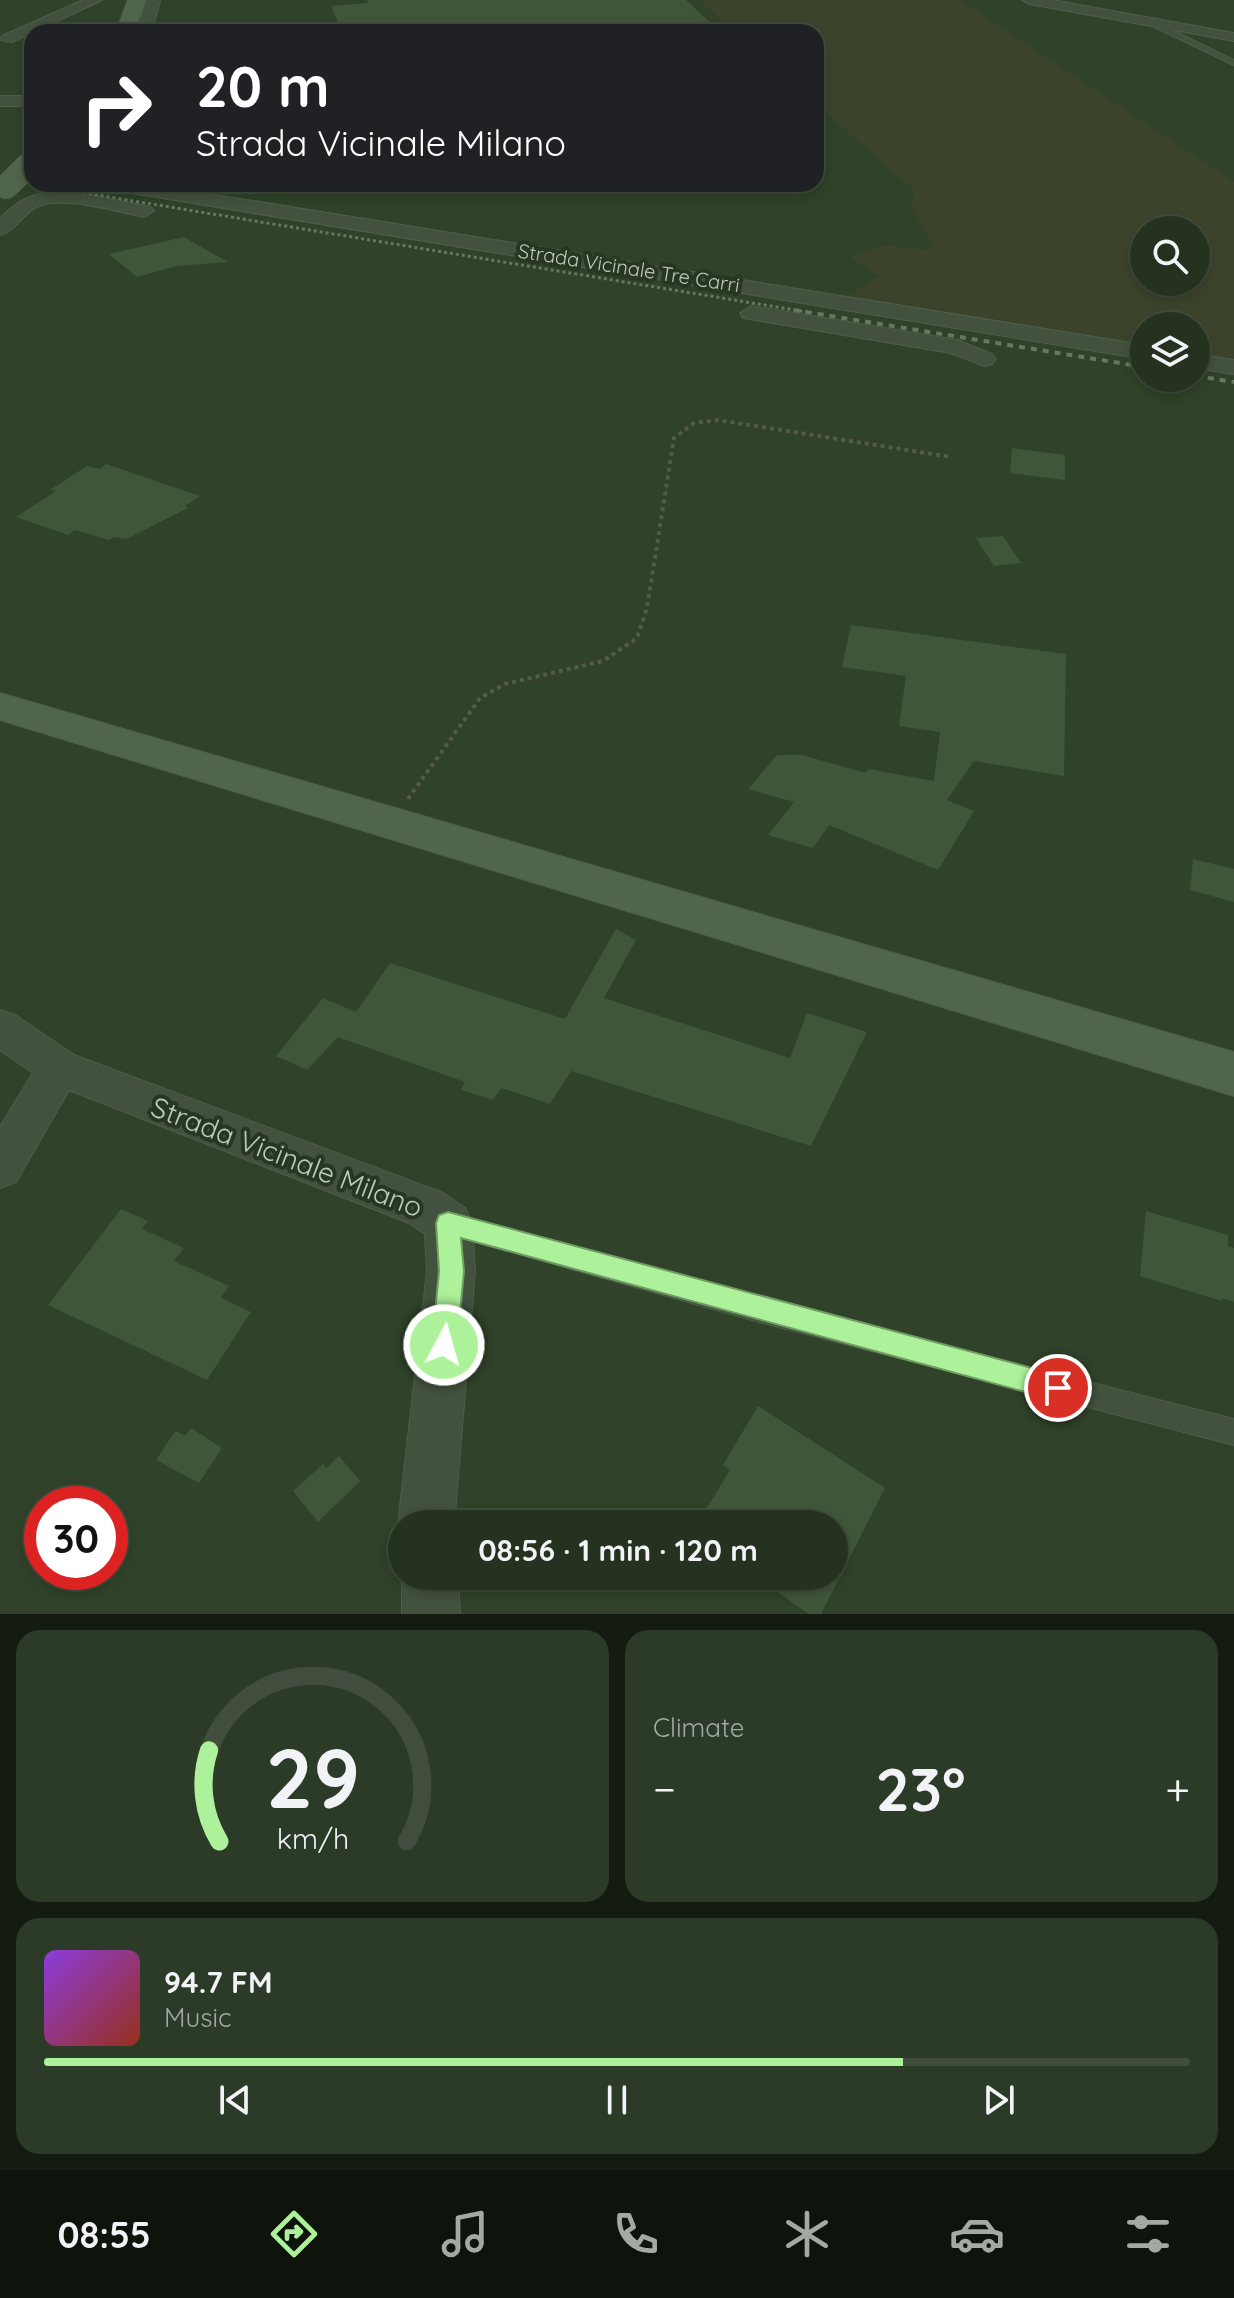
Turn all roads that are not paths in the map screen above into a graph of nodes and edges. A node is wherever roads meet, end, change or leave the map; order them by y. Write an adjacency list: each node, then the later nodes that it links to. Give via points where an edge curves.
1 (95, 0): 6 (street)
2 (153, 0): 8 (street)
3 (1029, 0): 5 (street)
4 (135, 7): 7 (street)
5 (1149, 21): 10 (street); 13 (lane)
6 (45, 24)
7 (119, 24)
8 (147, 24)
9 (24, 34): 11 (street)
10 (1234, 37)
11 (4, 44): 12 (street)
12 (24, 45)
13 (1234, 63)
14 (0, 101): 15 (street)
15 (24, 101)
16 (24, 168): 17 (main road, bridge)
17 (3, 190)
18 (162, 192): 22 (street, Strada Vicinale Tre Carri)
19 (173, 216): 20 (street, via 51,198 31,202)
20 (0, 229)
21 (731, 310): 23 (street, via 957,347)
22 (1130, 350)
23 (984, 359)
24 (1210, 363): 25 (street)
25 (1234, 367)
26 (0, 706): 29 (main road)
27 (0, 1027): 28 (street, Strada Vicinale Milano)
28 (59, 1068): 30 (street); 31 (street, Strada Vicinale Milano, via 426,1208)
29 (1234, 1074)
30 (0, 1168)
31 (448, 1223): 32 (lane, Strada Vicinale Milano, via 774,1314); 33 (street, via 451,1271)
32 (1234, 1432)
33 (427, 1510)
34 (430, 1590): 35 (street)
35 (431, 1614)

